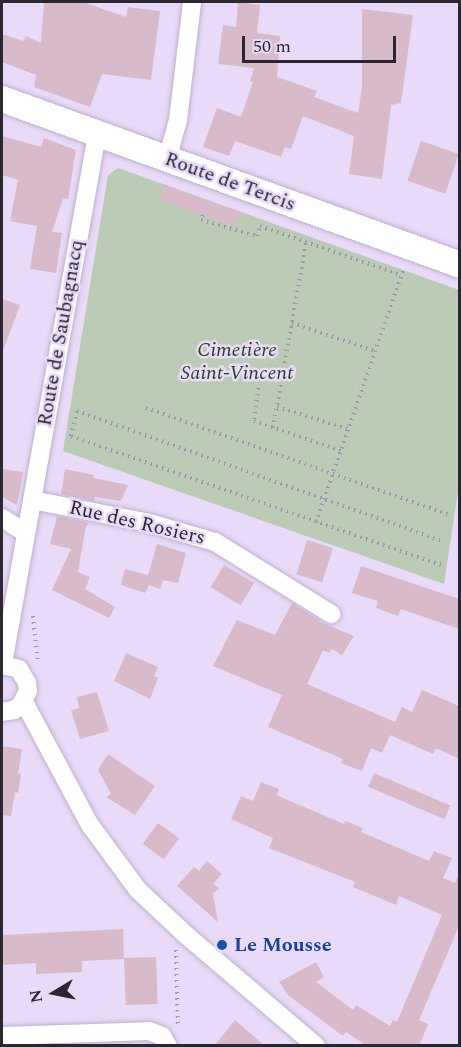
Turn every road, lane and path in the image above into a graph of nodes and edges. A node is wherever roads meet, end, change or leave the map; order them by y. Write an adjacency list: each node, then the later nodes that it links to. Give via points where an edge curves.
1 (192, 2): 4 (street, via 178,120)
2 (2, 99): 3 (main road, Route de Tercis)
3 (97, 134): 4 (main road, Route de Tercis); 20 (street, Route de Saubagnacq)
4 (168, 160): 7 (main road, Route de Tercis)
5 (203, 215): 6 (path, via 201,220 257,236 260,226)
6 (306, 242): 9 (path); 10 (path)
7 (411, 247): 8 (main road, Route de Tercis); 9 (path)
8 (459, 265)
9 (401, 275): 11 (path)
10 (292, 323): 11 (path); 13 (path)
11 (375, 351): 16 (path)
12 (258, 388): 15 (path, via 254,421)
13 (277, 407): 15 (path); 16 (path)
14 (146, 408): 18 (path)
15 (273, 428): 17 (path)
16 (348, 429): 17 (path)
17 (341, 451): 18 (path)
18 (333, 474): 19 (path); 21 (path)
19 (324, 498): 23 (path); 23 (path, via 77,411 71,436); 25 (path)
20 (32, 500): 24 (street, Route de Saubagnacq); 28 (street, Rue des Rosiers, via 149,523 215,542)
21 (449, 515)
22 (2, 518): 24 (street)
23 (316, 522): 26 (path)
24 (26, 533): 29 (street, Route de Saubagnacq)
25 (444, 542)
26 (441, 565)
27 (33, 609): 30 (path)
28 (331, 614)
29 (2, 665): 31 (street, via 19,669 24,675 28,691)
30 (40, 668)
31 (24, 702): 32 (street, via 14,710); 36 (street, via 90,825 138,890)
32 (2, 712)
33 (176, 946): 35 (path)
34 (2, 1036): 35 (street, via 149,1031)
35 (173, 1040)
36 (316, 1046)

